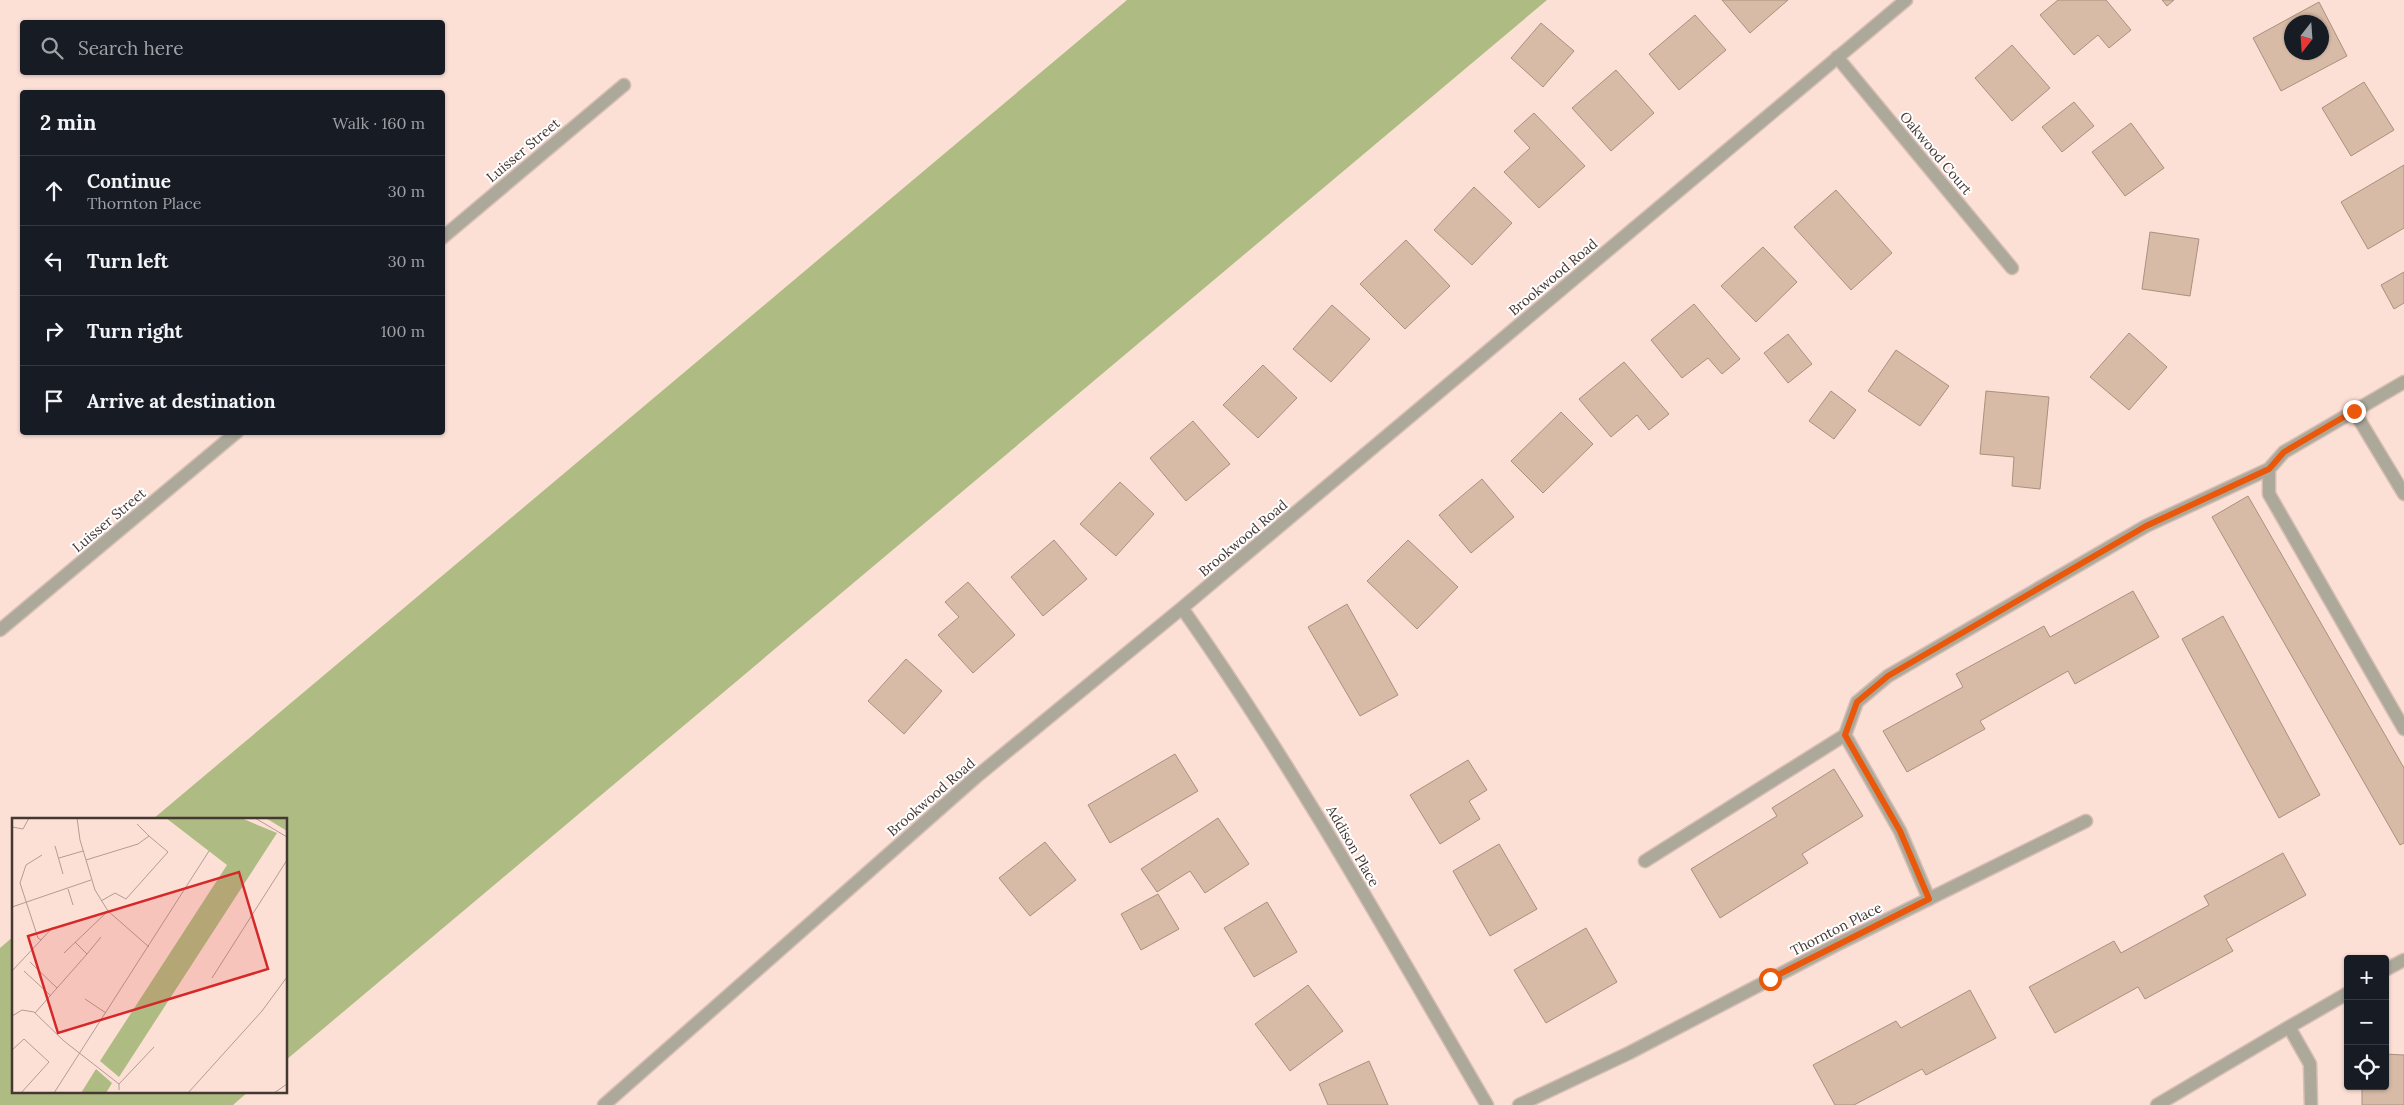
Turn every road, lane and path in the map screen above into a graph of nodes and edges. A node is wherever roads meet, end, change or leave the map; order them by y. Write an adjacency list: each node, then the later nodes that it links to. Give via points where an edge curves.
1 (1906, 0): 2 (street, Brookwood Road)
2 (1837, 57): 5 (street, Oakwood Court); 11 (street, Brookwood Road)
3 (624, 85): 4 (street, Luisser Street)
4 (445, 235)
5 (2012, 268)
6 (2404, 382): 7 (street)
7 (2354, 411): 9 (street, via 2284,452); 10 (street)
8 (233, 435): 12 (street, Luisser Street)
9 (2269, 469): 13 (street, via 2269,494); 14 (street, via 2146,526 1888,676 1857,702)
10 (2404, 494)
11 (1182, 608): 22 (street, Brookwood Road, via 976,777); 23 (street, Addison Place, via 1252,710 1327,831)
12 (0, 630)
13 (2404, 729)
14 (1845, 735): 16 (street); 17 (street, via 1900,831)
15 (2086, 821): 17 (street, Thornton Place)
16 (1645, 861)
17 (1929, 899): 24 (street, Thornton Place, via 1629,1053)
18 (2404, 960): 19 (street)
19 (2389, 968)
20 (2344, 994): 21 (street)
21 (2289, 1027): 25 (street); 26 (street, via 2310,1064)
22 (604, 1105)
23 (1487, 1105)
24 (1518, 1105)
25 (2157, 1105)
26 (2311, 1105)

